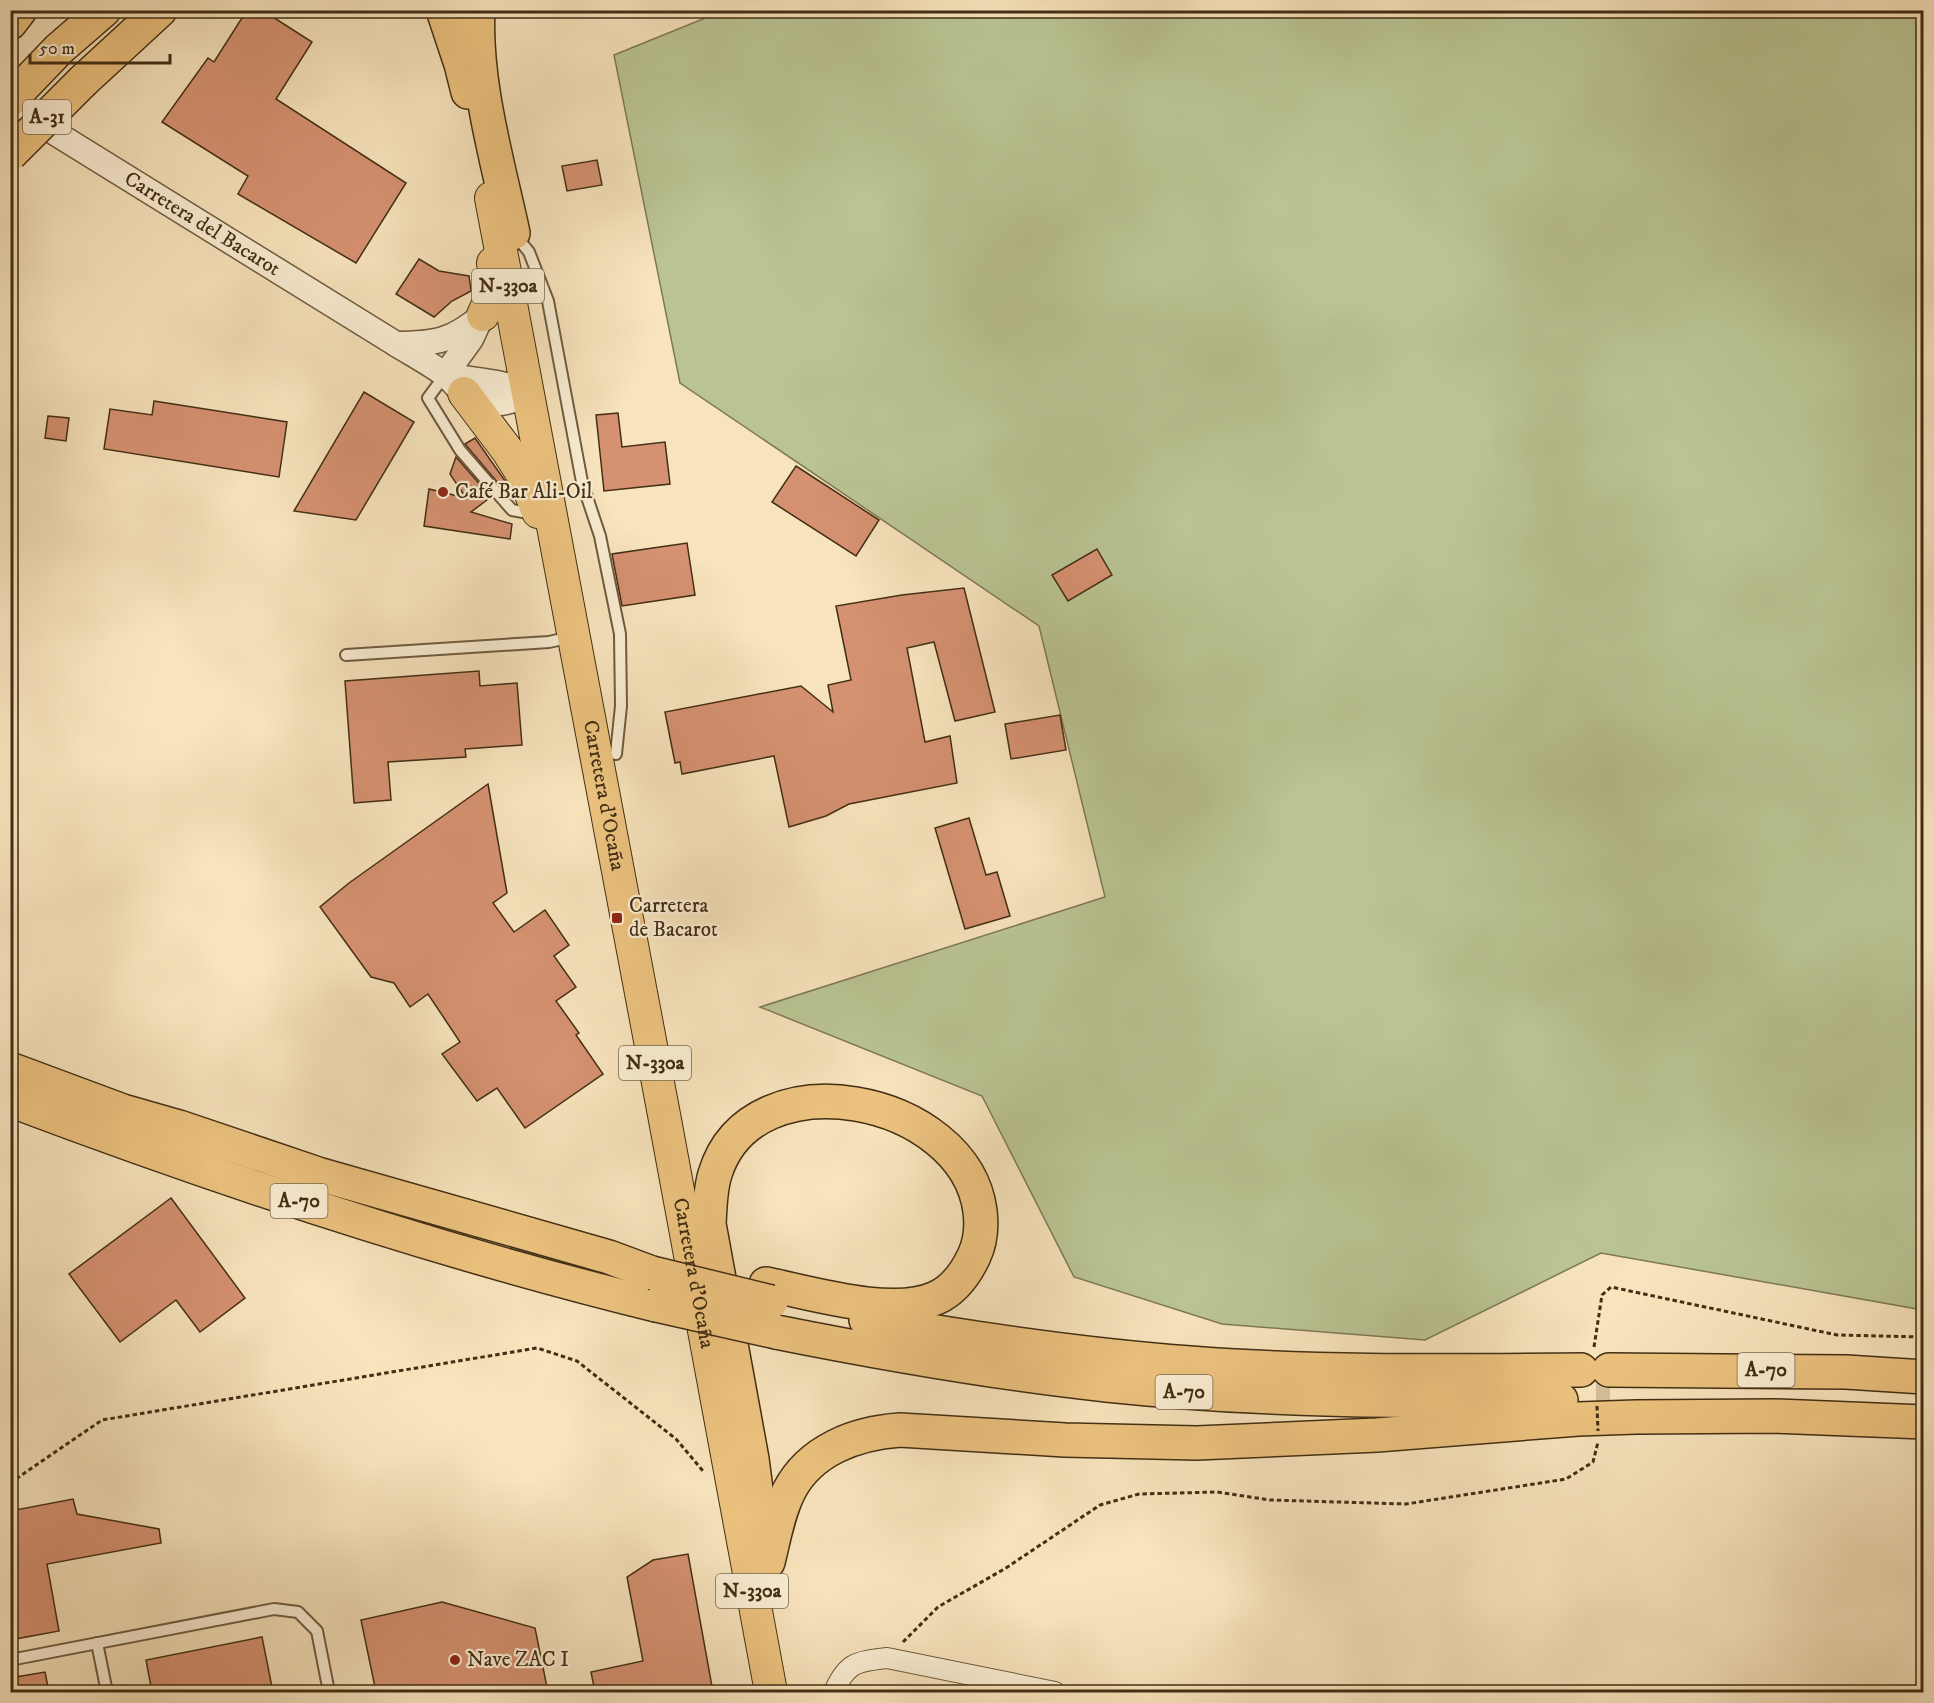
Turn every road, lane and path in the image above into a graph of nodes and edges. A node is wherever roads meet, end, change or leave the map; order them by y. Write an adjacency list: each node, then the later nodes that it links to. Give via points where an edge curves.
1 (19, 10): 7 (highway); 8 (highway)
2 (104, 10): 10 (highway, A-31, via 58,49)
3 (160, 10): 9 (highway, A-31)
4 (174, 10): 9 (highway)
5 (443, 10): 13 (highway, via 461,64)
6 (478, 10): 14 (highway, via 486,112)
7 (10, 14)
8 (10, 23)
9 (127, 39): 12 (highway, A-31, bridge)
10 (10, 100)
11 (10, 105): 16 (street, Carretera del Bacarot)
12 (10, 154)
13 (487, 180): 15 (main road, via 482,207 496,284); 18 (main road, Carretera d'Ocaña / N-330a)
14 (515, 243): 18 (main road, via 534,380); 21 (main road, Carretera d'Ocaña / N-330a, via 553,420); 22 (lane, via 529,252 548,300 582,482 600,536 620,634 621,706)
15 (483, 315): 16 (street, via 449,338); 17 (street)
16 (396, 344): 17 (street, Carretera del Bacarot)
17 (454, 384): 18 (street, Carretera del Bacarot, via 475,399 498,404); 19 (main road, via 524,477 539,514)
18 (528, 393): 19 (main road, Carretera d'Ocaña / N-330a); 21 (main road, via 540,405 587,657)
19 (574, 636): 20 (lane, via 549,642); 45 (main road, Carretera d'Ocaña / N-330a)
20 (346, 655)
21 (609, 721): 22 (main road, Carretera d'Ocaña / N-330a)
22 (616, 754): 37 (main road, Carretera d'Ocaña / N-330a, via 694,1208)
23 (10, 1052): 27 (highway, via 134,1100)
24 (10, 1069): 27 (highway, A-70, via 123,1111)
25 (10, 1100): 28 (highway, A-70, via 144,1150 397,1233)
26 (10, 1124): 28 (highway, via 47,1132 188,1182 485,1274)
27 (179, 1127): 29 (highway, A-70, bridge, via 318,1174 609,1257 650,1265)
28 (592, 1289): 29 (highway, A-70, bridge, via 656,1305)
29 (771, 1306): 32 (highway, A-70, via 963,1367 1161,1390 1396,1402); 37 (highway, via 857,1302 892,1306 935,1299 968,1269 979,1246 982,1224 978,1197 967,1172 949,1149 917,1124 848,1102 787,1106 765,1114 743,1130 727,1150 711,1192 709,1224 752,1459)
30 (1923, 1337): 32 (path, via 1837,1335 1611,1287 1602,1295 1594,1346)
31 (1923, 1377): 32 (highway, A-70, via 1846,1372)
32 (1598, 1391): 33 (highway, A-70); 40 (path, via 1598,1442 1593,1462 1566,1479 1406,1504 1270,1500 1217,1492 1139,1494 1101,1505 1006,1568 938,1607)
33 (1923, 1409)
34 (1923, 1422): 38 (highway, via 1775,1416 1636,1417 1197,1443 880,1431 833,1447 807,1465 789,1490)
35 (703, 1471): 36 (path, via 676,1438 577,1361 537,1348 102,1420)
36 (10, 1483)
37 (759, 1520): 38 (main road, Carretera d'Ocaña / N-330a)
38 (768, 1562): 46 (main road, Carretera d'Ocaña / N-330a)
39 (98, 1643): 41 (lane); 43 (lane); 44 (lane, via 274,1609 298,1612 317,1631)
40 (886, 1658): 42 (street, via 858,1662); 47 (street)
41 (10, 1660)
42 (838, 1684)
43 (107, 1692)
44 (329, 1692)
45 (771, 1692)
46 (791, 1692)
47 (1055, 1692)

